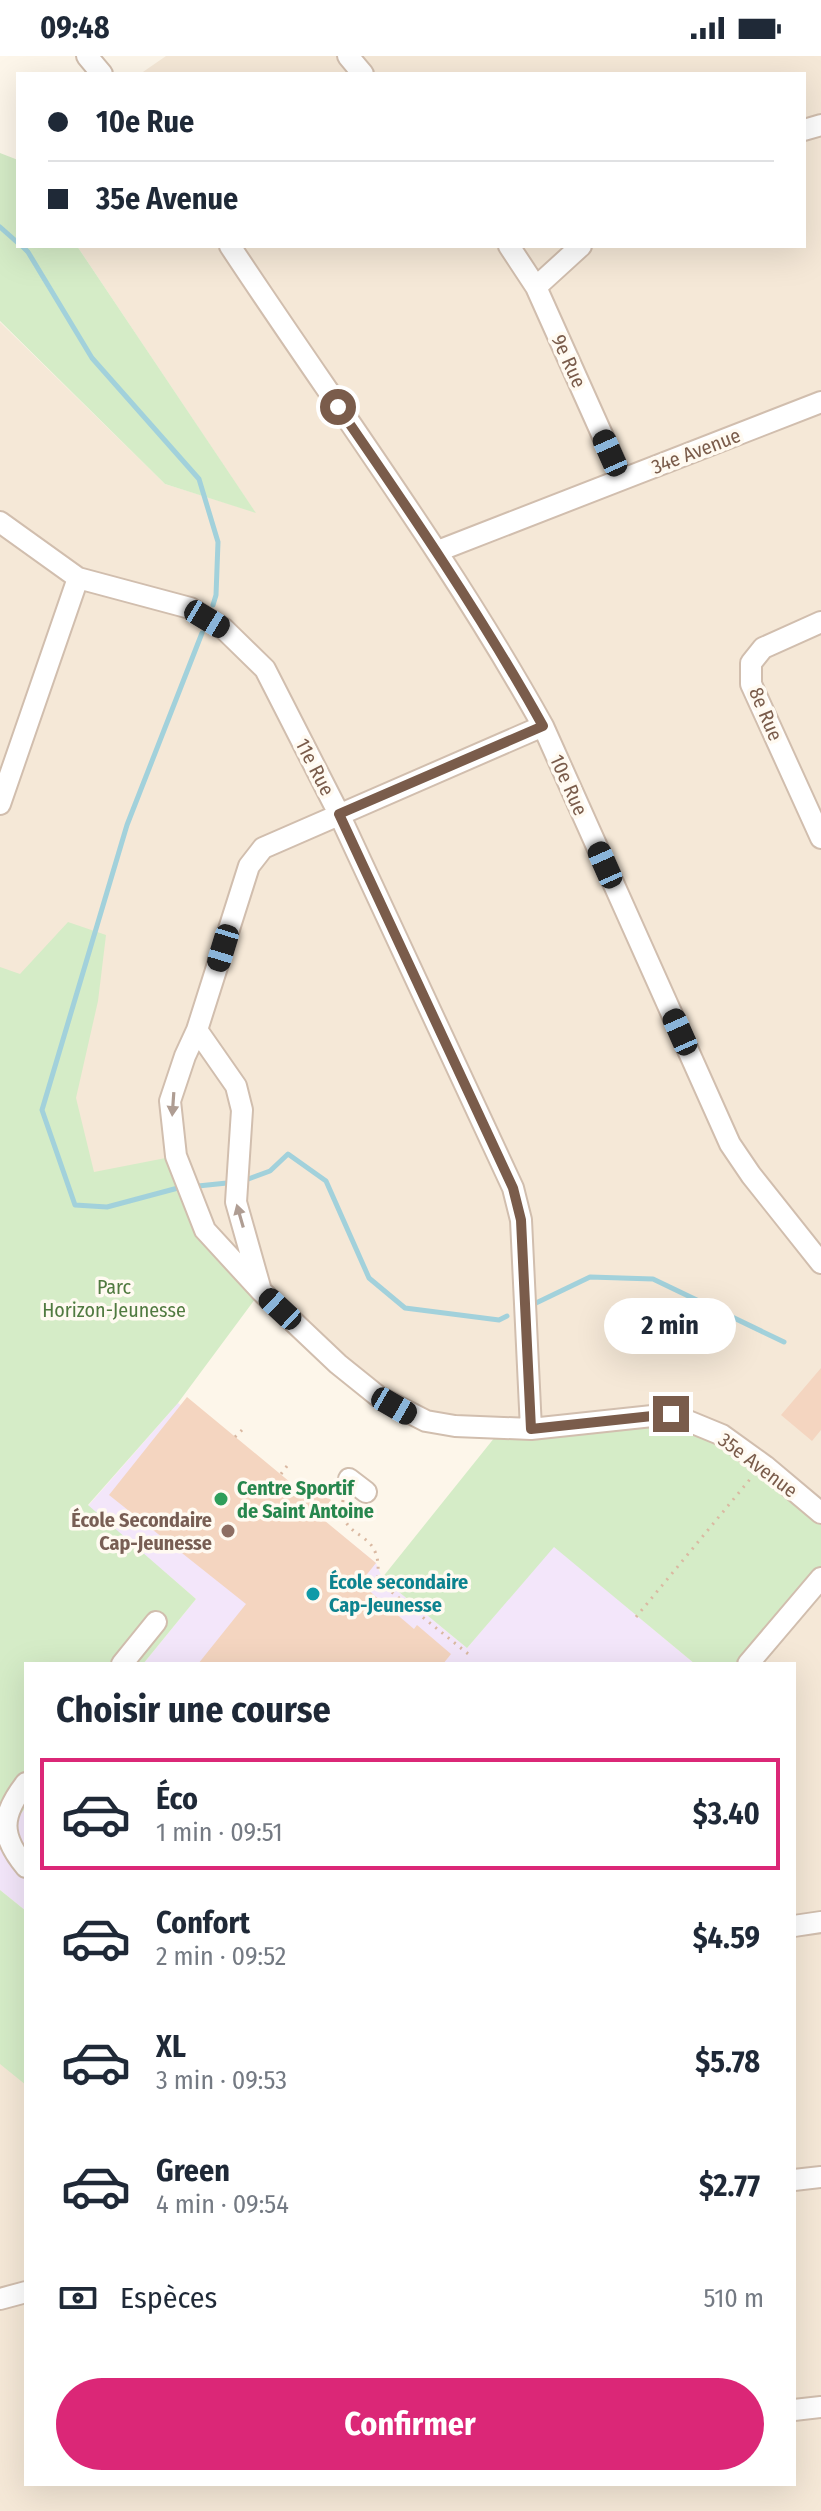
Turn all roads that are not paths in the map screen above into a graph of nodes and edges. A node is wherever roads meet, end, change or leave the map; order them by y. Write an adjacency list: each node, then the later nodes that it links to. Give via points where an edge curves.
1 (87, 56): 3 (street)
2 (348, 56): 4 (street)
3 (100, 72)
4 (361, 72)
5 (231, 248): 12 (street, 10e Rue)
6 (510, 248): 8 (street, 9e Rue)
7 (579, 248): 8 (street)
8 (536, 287): 10 (street, 9e Rue)
9 (821, 402): 10 (street, 34e Avenue)
10 (622, 479): 12 (street, 34e Avenue)
11 (0, 522): 13 (street, 11e Rue)
12 (438, 551): 15 (street, 10e Rue)
13 (78, 578): 16 (street); 17 (street, 11e Rue, via 190,608 224,629 265,669)
14 (821, 622): 18 (street, 8e Rue, via 763,648 751,663 751,684)
15 (543, 726): 17 (street, 35e Avenue); 20 (street, 10e Rue, via 730,1144)
16 (0, 804)
17 (339, 814): 19 (street, 35e Avenue, via 263,848 249,866); 22 (street, 11e Rue, via 513,1188 521,1220)
18 (821, 838)
19 (197, 1030): 21 (street, one-way to 19, via 236,1202 242,1110 236,1086); 21 (street, 35e Avenue, one-way to 21, via 170,1101 176,1156 205,1230)
20 (821, 1263)
21 (261, 1291): 22 (street, 35e Avenue, via 338,1364 408,1414 455,1426)
22 (531, 1429): 25 (street, 35e Avenue, via 671,1414 722,1435)
23 (349, 1479): 24 (street)
24 (366, 1492)
25 (821, 1513)
26 (821, 1578): 29 (street)
27 (156, 1622): 28 (street)
28 (124, 1662)
29 (750, 1662)
30 (24, 1785): 31 (street, via 2,1818 9,1853)
31 (24, 1865)
32 (821, 1922): 33 (street)
33 (796, 1926)
34 (821, 2177): 35 (street)
35 (796, 2180)
36 (24, 2293): 37 (street)
37 (0, 2299)
38 (821, 2407): 39 (street)
39 (796, 2410)

